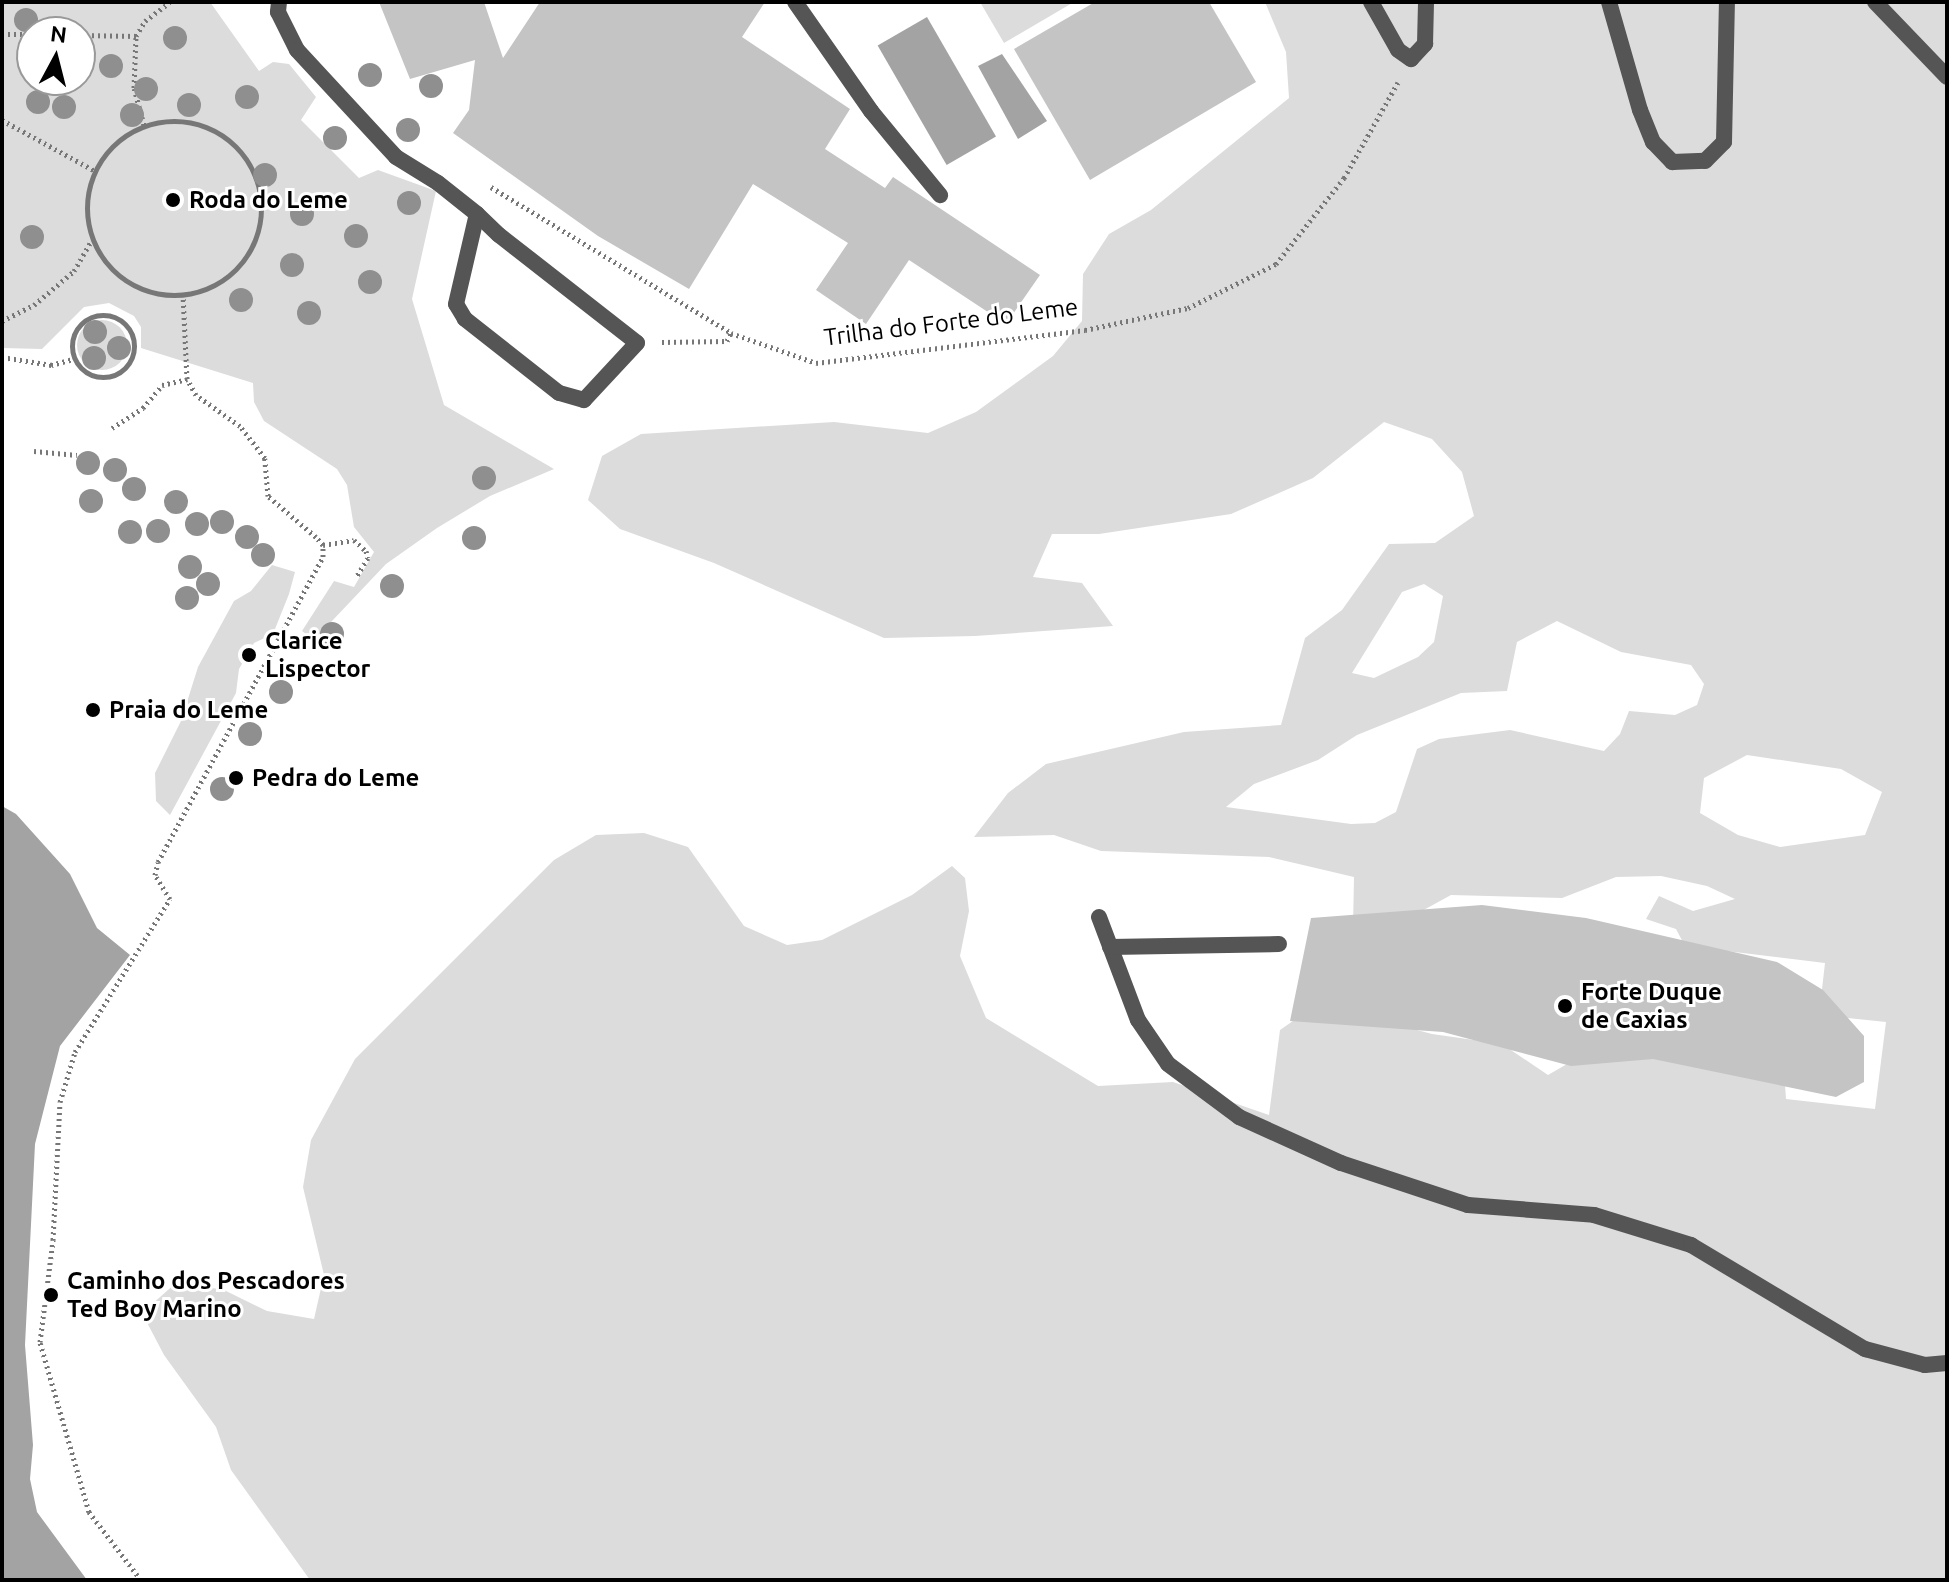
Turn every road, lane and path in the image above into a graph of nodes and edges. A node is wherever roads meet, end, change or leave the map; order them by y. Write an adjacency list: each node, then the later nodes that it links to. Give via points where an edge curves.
1 (170, 2): 10 (path, via 145,21)
2 (279, 2): 18 (lane, via 278,12 297,50 334,94 396,157)
3 (795, 2): 17 (lane, via 871,111)
4 (1371, 2): 11 (lane, via 1398,50)
5 (1426, 2): 11 (lane, via 1425,44)
6 (1609, 2): 7 (lane, via 1640,110 1653,142 1672,162 1705,161 1724,142)
7 (1727, 2)
8 (1875, 2): 12 (lane)
9 (96, 35): 10 (path)
10 (136, 36): 14 (path, via 134,88)
11 (1411, 59): 22 (path, Trilha do Forte do Leme, via 1344,178 1276,264 1188,308 1085,330 816,363)
12 (1947, 77)
13 (2, 120): 15 (path)
14 (144, 125): 15 (path, via 120,138); 20 (path, via 172,119 202,124 228,138 248,160 260,188 262,217 254,246 236,270 211,287)
15 (95, 171): 19 (path, via 86,213)
16 (476, 178): 22 (path, Trilha do Forte do Leme)
17 (940, 195)
18 (477, 214): 23 (lane); 23 (lane, via 456,304 465,319 559,393 584,400)
19 (92, 240): 20 (path, via 106,264 128,283 154,293); 21 (path, via 74,271 34,305)
20 (183, 295): 26 (path)
21 (2, 321)
22 (731, 333): 23 (path, via 727,341)
23 (637, 343)
24 (2, 357): 25 (path, via 51,365)
25 (74, 359): 25 (path, via 89,375 121,372 134,354 132,332 108,314 89,317 75,330)
26 (187, 379): 27 (path, via 162,385 143,408); 30 (path, via 196,395 240,426 265,458 268,496)
27 (112, 428)
28 (34, 451): 29 (path)
29 (77, 455)
30 (323, 545): 31 (path, via 354,540 366,551 368,558); 36 (path, via 323,557 285,634 264,663 158,862 155,875 170,899 75,1052 60,1102 53,1240 40,1342 89,1512)
31 (356, 577)
32 (1099, 917): 34 (lane)
33 (1279, 944): 34 (lane)
34 (1110, 947): 35 (lane, via 1138,1020 1168,1064 1239,1117 1341,1163 1468,1205 1594,1215 1691,1245 1865,1349 1925,1365)
35 (1947, 1363)
36 (141, 1580)

